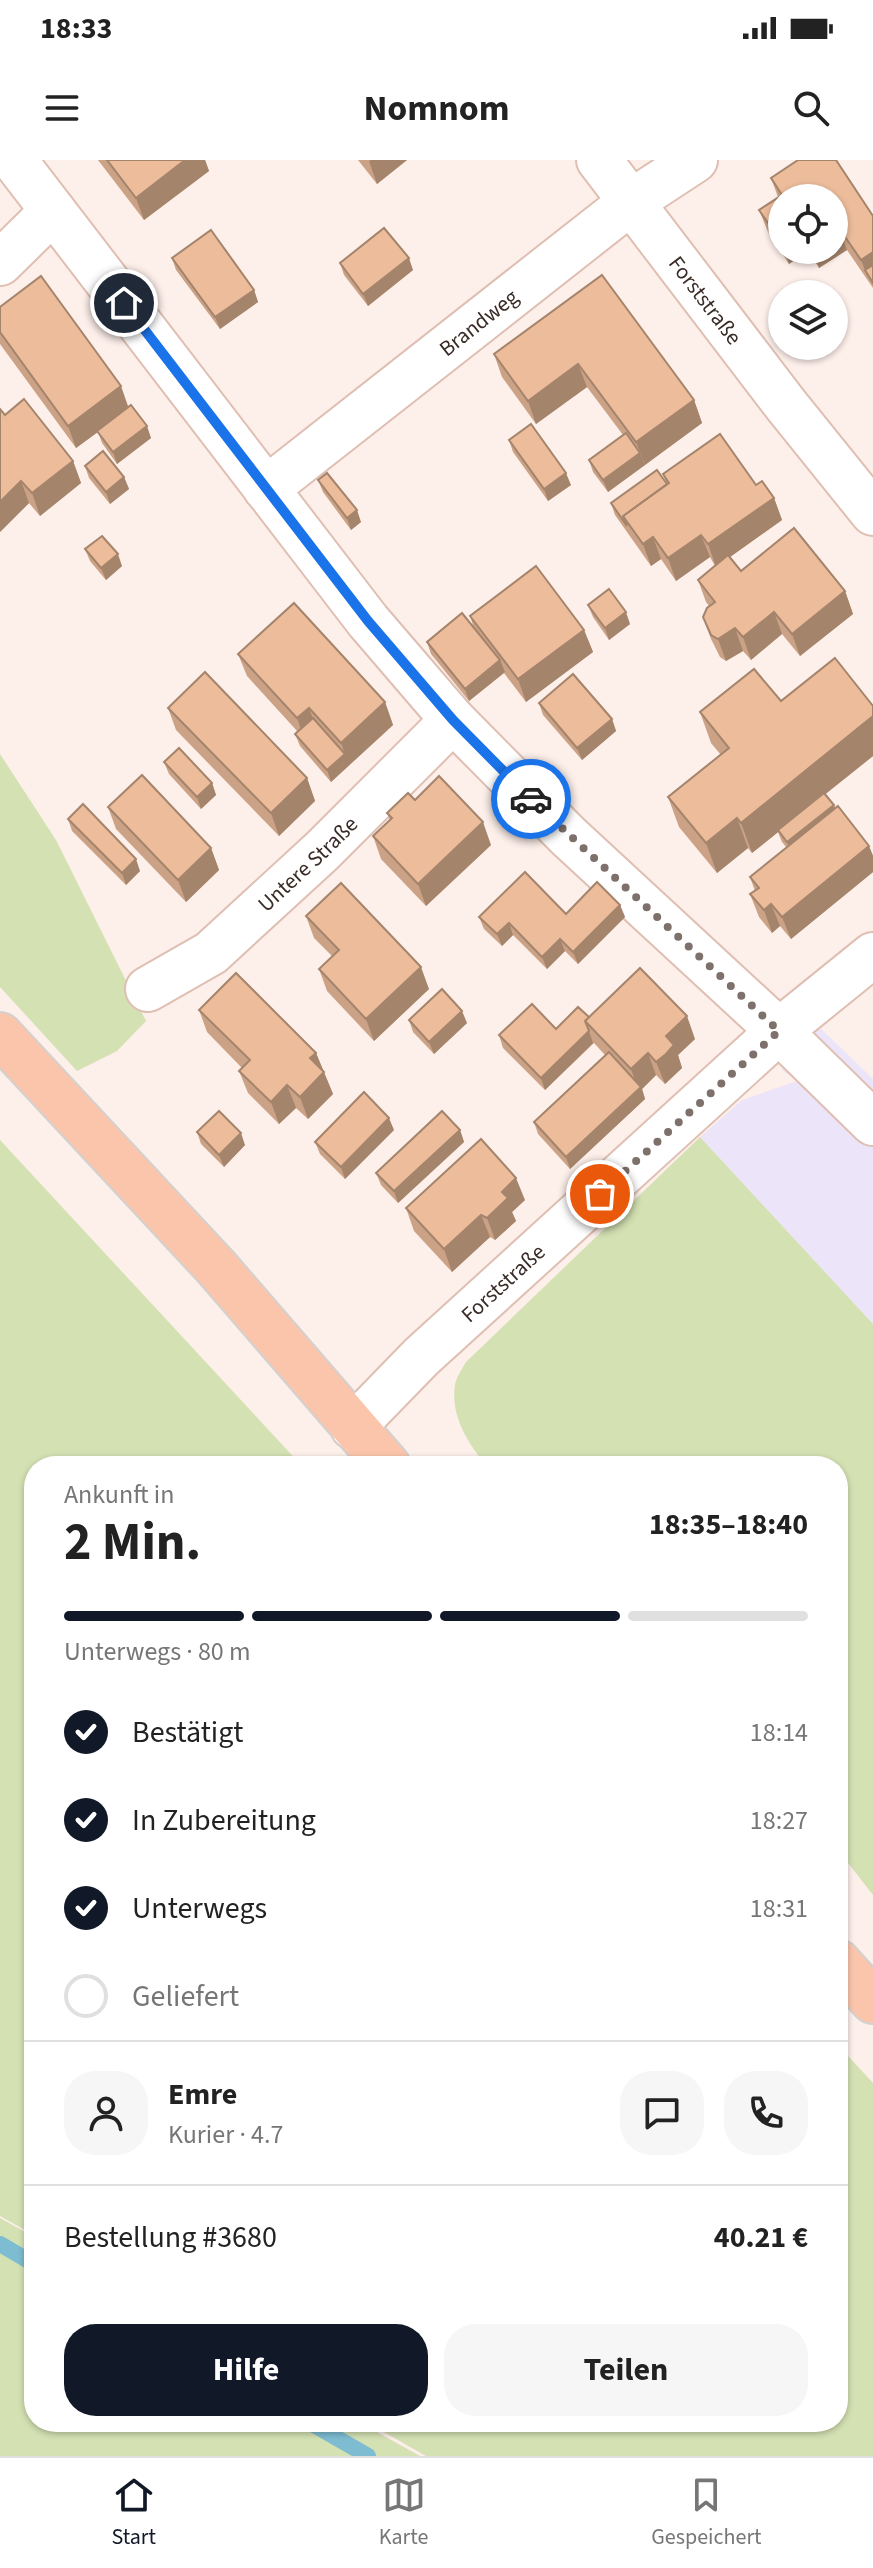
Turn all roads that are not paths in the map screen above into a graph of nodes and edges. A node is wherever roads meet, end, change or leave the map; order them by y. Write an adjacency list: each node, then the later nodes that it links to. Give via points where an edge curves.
1 (14, 160): 5 (street)
2 (599, 160): 4 (street, Forststraße)
3 (695, 160): 4 (street, Brandweg)
4 (631, 202): 7 (street, Brandweg); 8 (street, Forststraße)
5 (53, 211): 6 (street); 7 (street)
6 (0, 263)
7 (266, 489): 9 (street)
8 (873, 513)
9 (453, 720): 11 (street, Untere Straße, via 211,953); 13 (street, via 568,836)
10 (873, 955): 13 (street, Forststraße)
11 (148, 989)
12 (0, 1035): 15 (main road, via 216,1267)
13 (787, 1040): 14 (street); 15 (street, Forststraße, via 421,1357)
14 (873, 1123)
15 (353, 1427): 16 (main road)
16 (379, 1456)
17 (848, 1973): 18 (main road)
18 (873, 2001)

